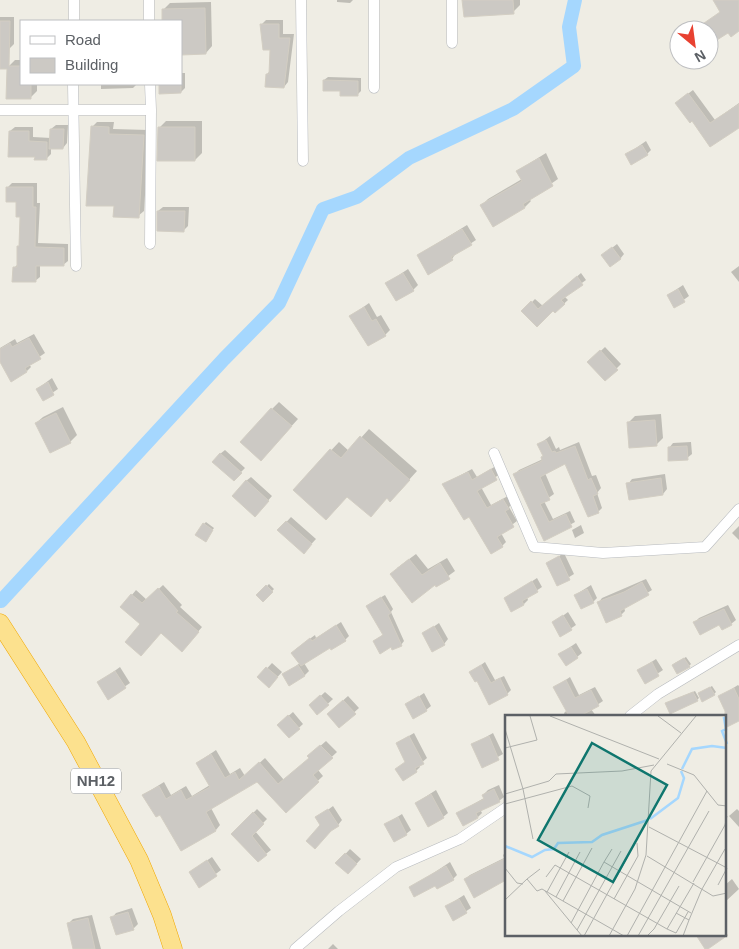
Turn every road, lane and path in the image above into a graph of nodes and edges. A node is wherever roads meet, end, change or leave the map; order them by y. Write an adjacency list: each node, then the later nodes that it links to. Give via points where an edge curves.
1 (74, 0): 6 (street)
2 (149, 0): 7 (street)
3 (301, 0): 15 (street)
4 (374, 0): 11 (street)
5 (452, 0): 8 (street)
6 (74, 20)
7 (150, 20)
8 (452, 43)
9 (73, 85): 12 (street)
10 (150, 85): 14 (street)
11 (374, 88)
12 (73, 109): 13 (street); 14 (street); 17 (street)
13 (0, 110)
14 (151, 110): 16 (street)
15 (303, 162)
16 (150, 244)
17 (76, 266)
18 (494, 453): 19 (street, via 534,547 604,553 705,547)
19 (739, 509)
20 (0, 623): 24 (highway, NH12, via 76,742 139,860)
21 (739, 646): 22 (street, via 658,694)
22 (631, 715)
23 (505, 808): 25 (street, via 460,839 396,866)
24 (173, 949)
25 (295, 949)

